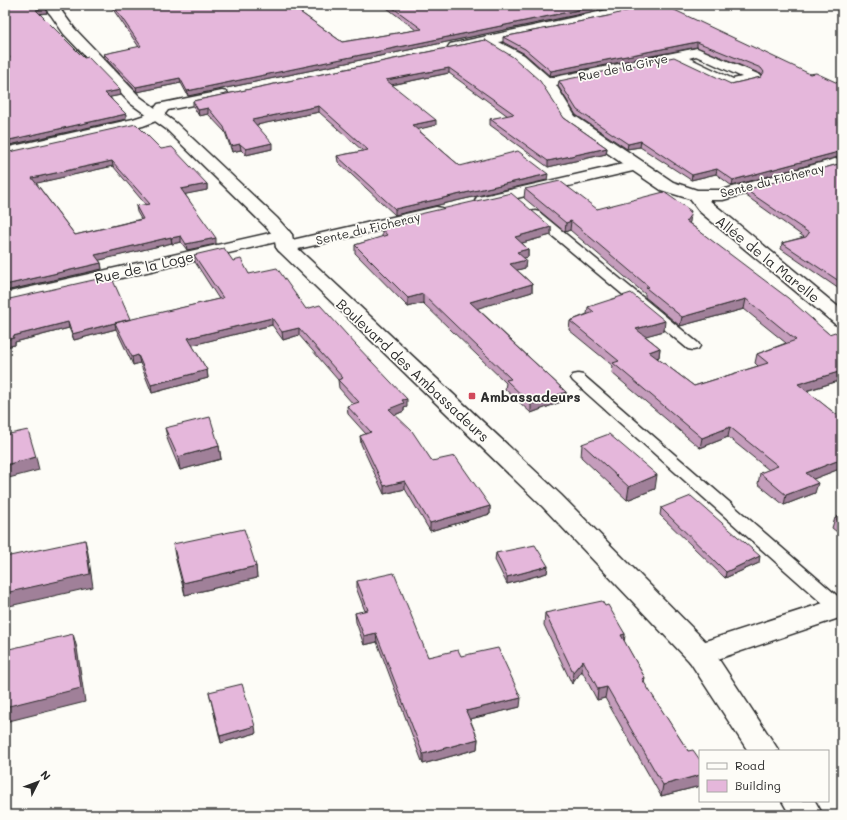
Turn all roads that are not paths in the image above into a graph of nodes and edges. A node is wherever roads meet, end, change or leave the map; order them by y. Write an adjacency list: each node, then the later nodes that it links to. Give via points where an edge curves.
1 (48, 5): 8 (street, Boulevard des Ambassadeurs, via 69,31 135,100)
2 (646, 5): 3 (street)
3 (487, 40): 4 (street); 6 (street, via 519,58)
4 (440, 50)
5 (675, 56): 6 (street, Rue de la Girye)
6 (547, 84): 11 (street, via 569,120)
7 (232, 93): 8 (street, via 163,107)
8 (156, 116): 9 (street, via 138,123); 14 (street, Boulevard des Ambassadeurs, via 171,126)
9 (5, 152)
10 (842, 162): 13 (street, Sente du Ficheray, via 723,195)
11 (636, 166): 12 (street, Sente du Ficheray); 13 (street, Sente du Ficheray, via 667,186)
12 (512, 195): 14 (street, Sente du Ficheray); 17 (lane)
13 (696, 195): 16 (street, Allée de la Marelle, via 706,208)
14 (284, 241): 15 (street, Rue de la Loge); 20 (street, Boulevard des Ambassadeurs, via 552,501)
15 (5, 299)
16 (842, 320)
17 (693, 346)
18 (578, 378): 19 (lane)
19 (841, 607): 20 (street)
20 (700, 654): 21 (street, Boulevard des Ambassadeurs)
21 (763, 750)
22 (799, 802): 23 (street)
23 (807, 815)

